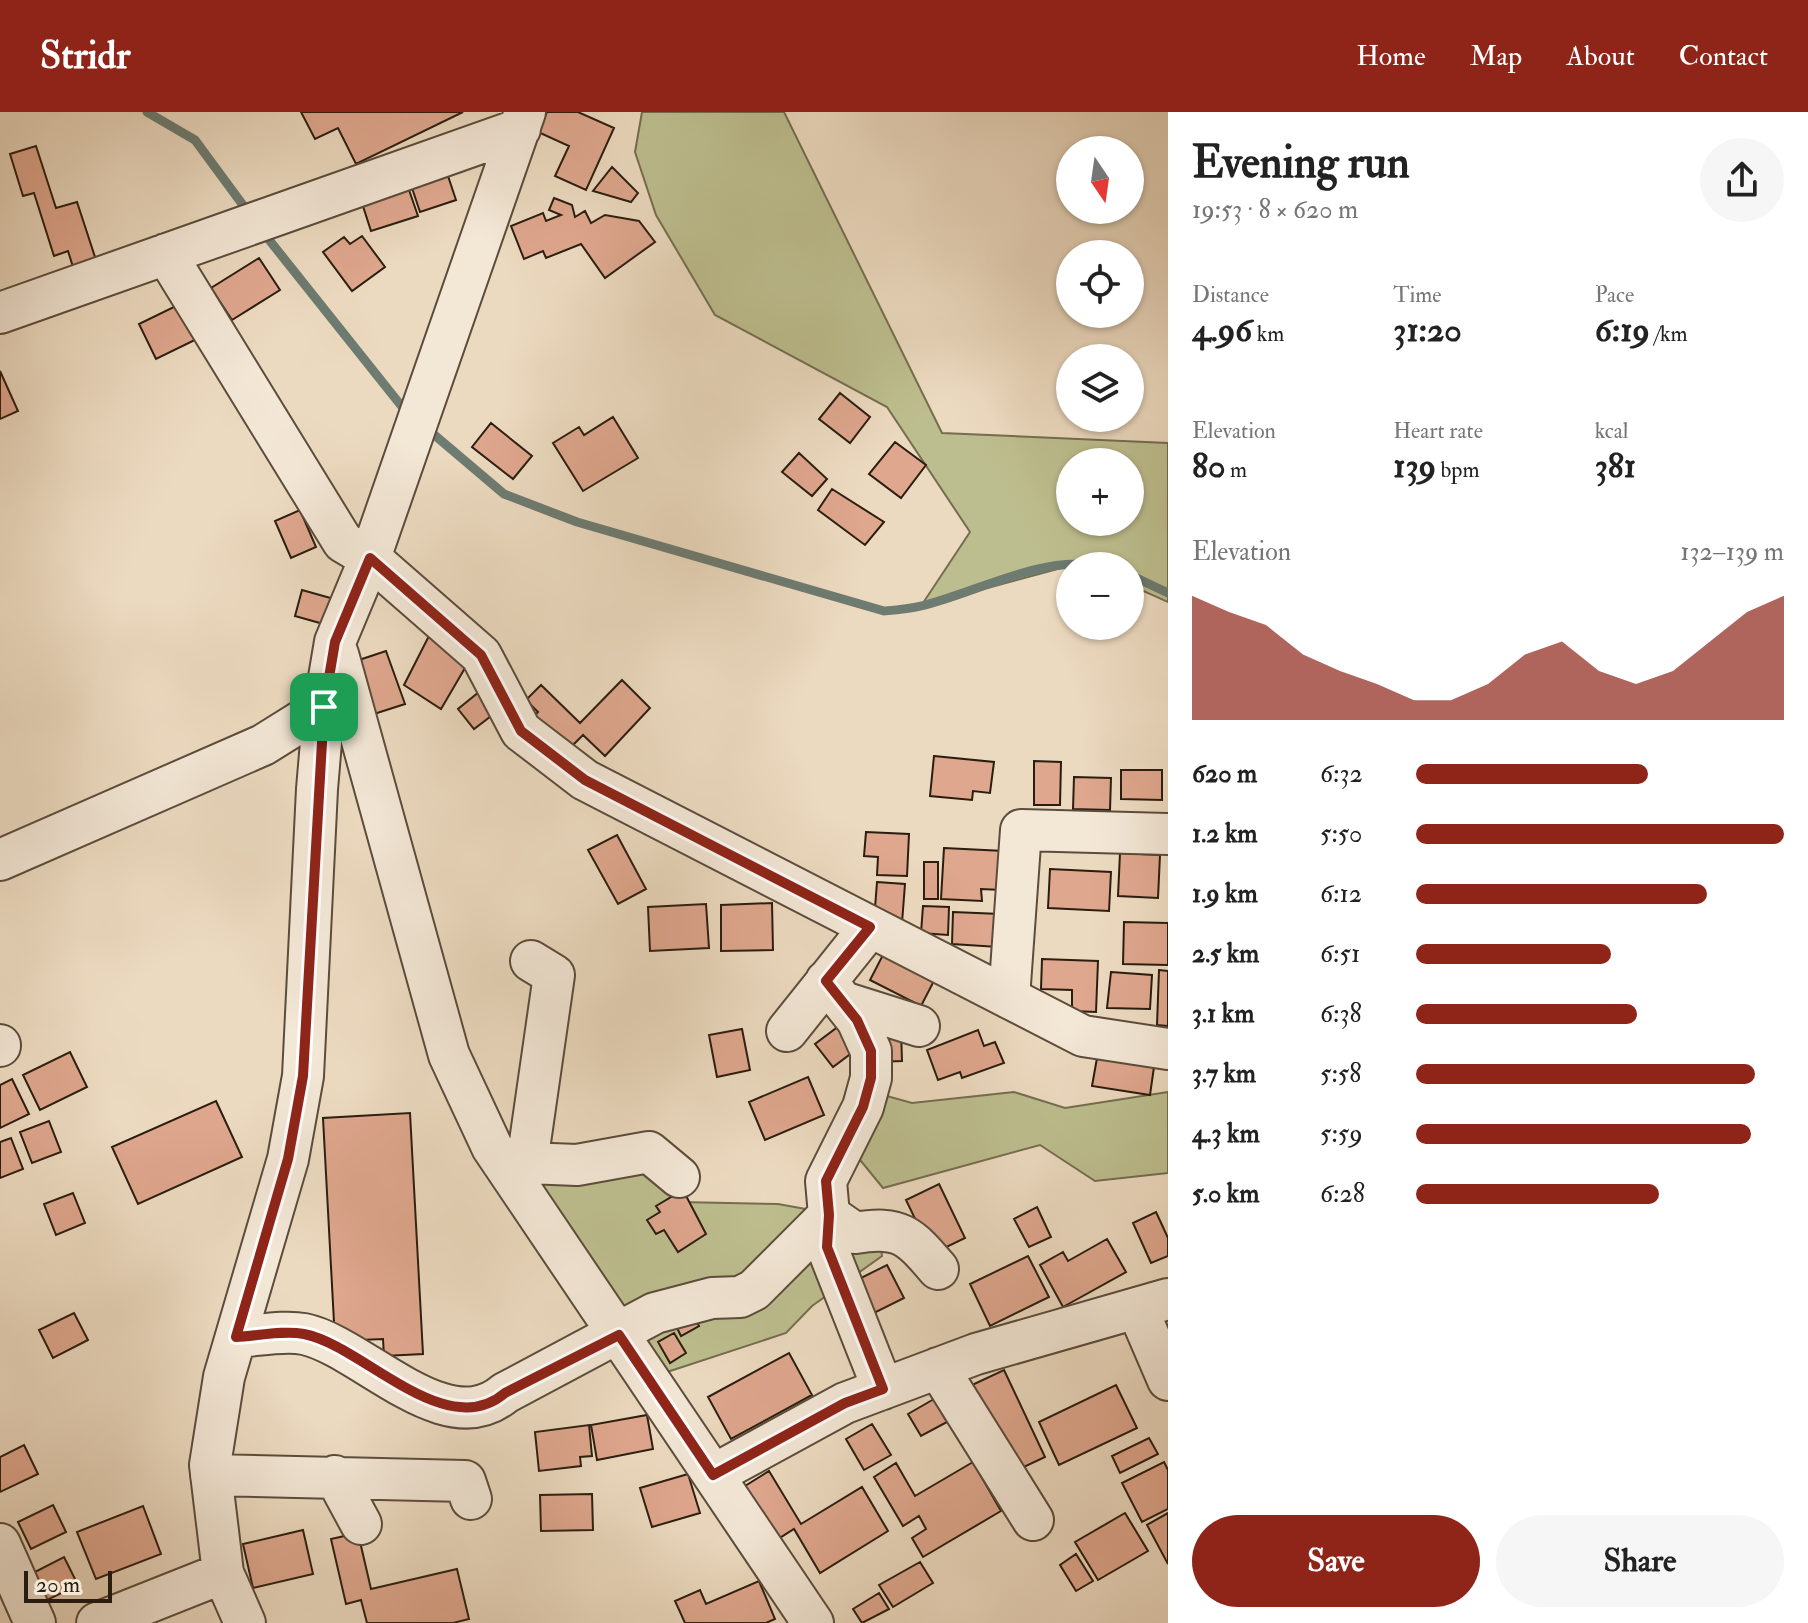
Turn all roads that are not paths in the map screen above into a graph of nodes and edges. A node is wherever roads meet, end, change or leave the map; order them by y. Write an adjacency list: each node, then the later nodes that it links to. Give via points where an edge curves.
1 (523, 120): 2 (street); 4 (street)
2 (166, 254): 3 (street); 4 (street, via 343,542)
3 (0, 313)
4 (370, 558): 5 (street); 9 (street, via 481,655 521,731 585,780)
5 (335, 642): 6 (street); 16 (street, via 449,1055)
6 (324, 707): 8 (street, via 263,745); 22 (street, via 303,1076 288,1159)
7 (1168, 834): 12 (street, via 1021,830)
8 (0, 860)
9 (870, 927): 11 (street); 12 (street)
10 (531, 961): 16 (street, via 554,975)
11 (834, 992): 13 (street); 14 (street); 18 (street, via 857,1020 871,1051 871,1078 863,1107 826,1181)
12 (1009, 998): 15 (street, via 1083,1036)
13 (919, 1026)
14 (787, 1031)
15 (1168, 1049)
16 (514, 1162): 17 (street, via 577,1165 649,1152); 21 (street)
17 (679, 1177)
18 (829, 1215): 19 (street, via 855,1233 882,1228 912,1239); 21 (street, via 754,1290 740,1297 671,1307); 25 (street, via 827,1247)
19 (938, 1269)
20 (1152, 1303): 23 (street); 24 (street)
21 (619, 1335): 22 (street, via 491,1405 458,1408 397,1384 304,1334); 27 (street)
22 (236, 1337): 26 (street, via 224,1377)
23 (938, 1368): 25 (street); 30 (street)
24 (1168, 1380)
25 (883, 1389): 27 (street, via 845,1403)
26 (211, 1475): 28 (street); 33 (street)
27 (713, 1475): 34 (street)
28 (335, 1476): 29 (street, via 465,1481); 31 (street)
29 (471, 1499)
30 (1033, 1520)
31 (361, 1524)
32 (0, 1544): 35 (street)
33 (223, 1573): 36 (street); 37 (street)
34 (807, 1621)
35 (35, 1623)
36 (97, 1623)
37 (245, 1623)

